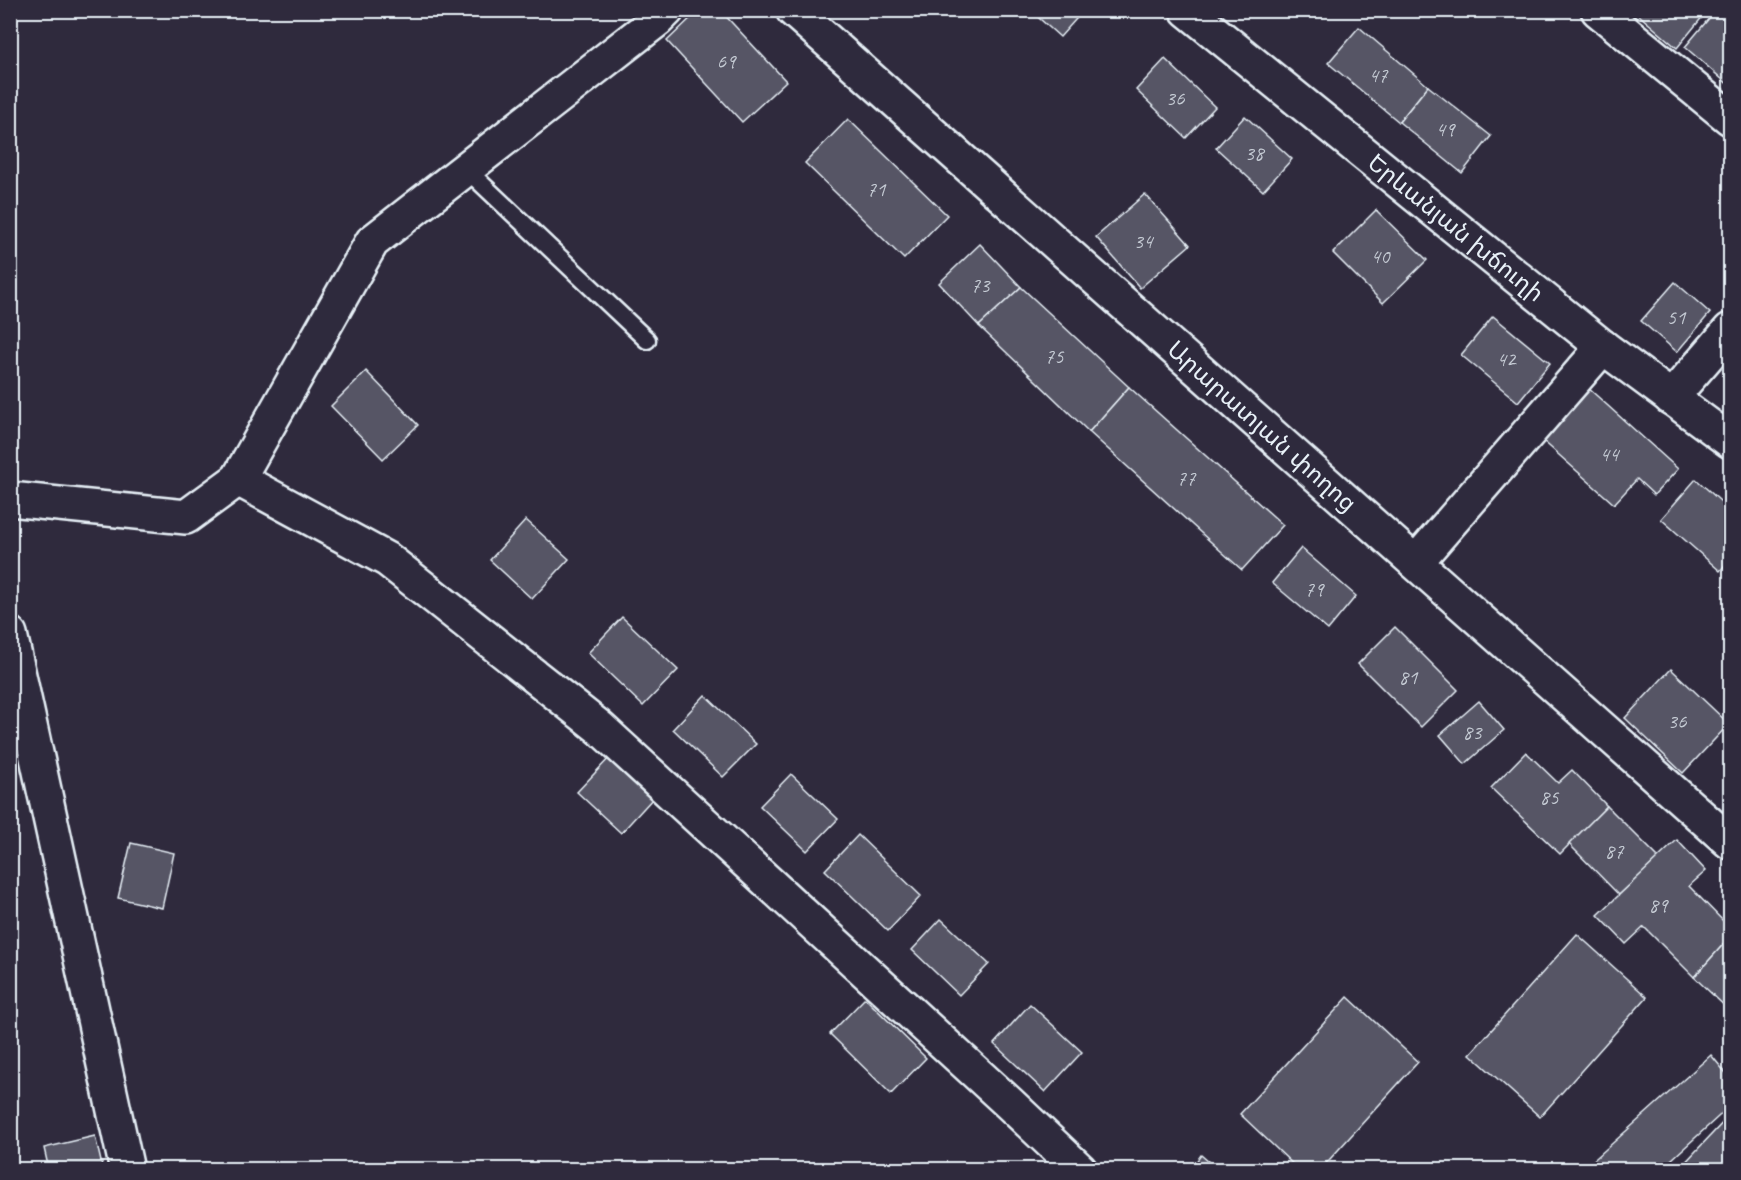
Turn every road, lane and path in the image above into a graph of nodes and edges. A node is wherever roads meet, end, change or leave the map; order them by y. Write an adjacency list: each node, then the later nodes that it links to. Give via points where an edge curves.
1 (667, 10): 6 (street)
2 (793, 10): 14 (street, Արարատյան փողոց)
3 (1186, 10): 9 (street, Երևանյան խճուղի)
4 (1598, 10): 5 (street)
5 (1731, 118)
6 (466, 169): 8 (lane); 12 (street, via 372,242)
7 (1731, 330): 10 (street)
8 (647, 340)
9 (1603, 347): 10 (street, Երևանյան խճուղի); 14 (street)
10 (1671, 398): 11 (street, Երևանյան խճուղի)
11 (1731, 441)
12 (238, 479): 13 (street, via 186,517); 18 (street, via 388,560 598,727)
13 (10, 499)
14 (1416, 562): 16 (street, Արարատյան փողոց)
15 (10, 634): 17 (street)
16 (1731, 842)
17 (127, 1170)
18 (1080, 1170)

